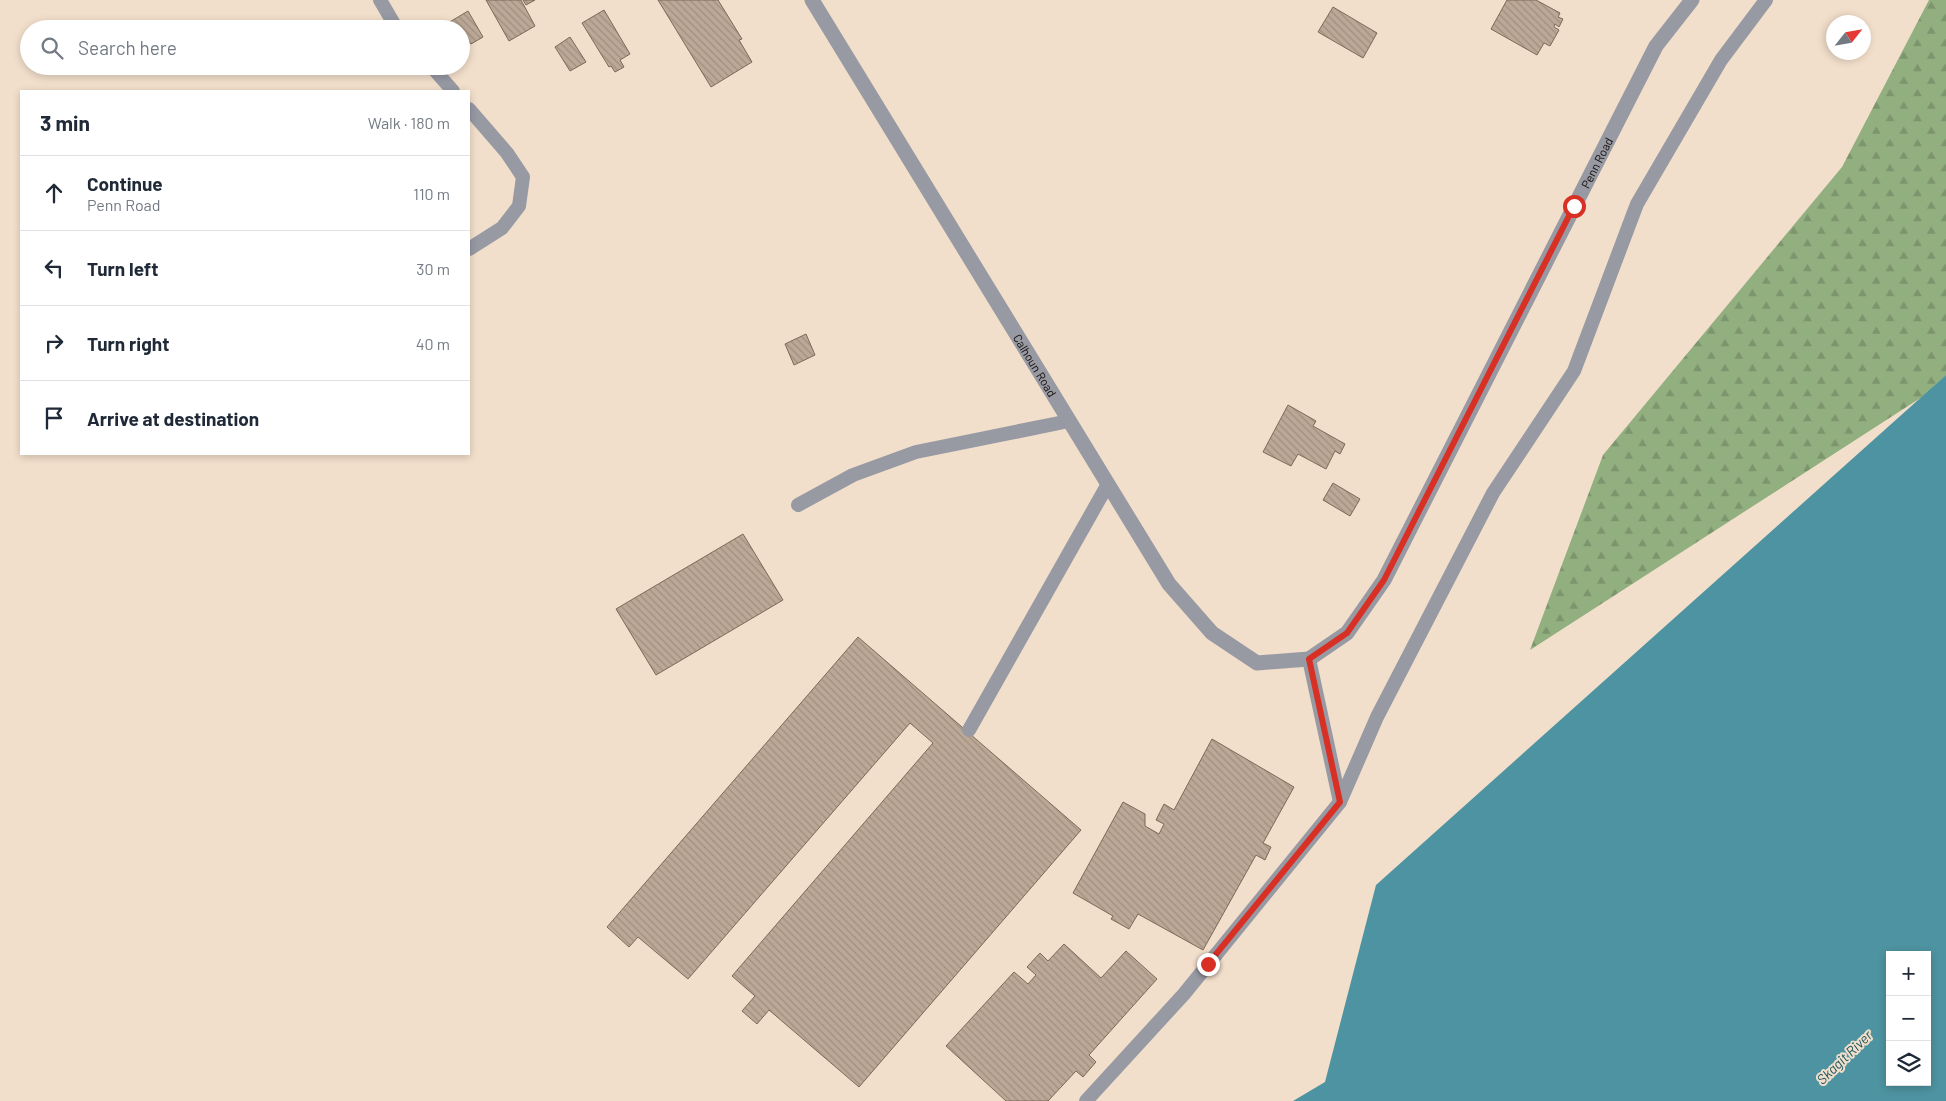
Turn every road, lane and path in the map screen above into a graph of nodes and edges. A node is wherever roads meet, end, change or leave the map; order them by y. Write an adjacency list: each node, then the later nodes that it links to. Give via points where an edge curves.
1 (380, 0): 5 (lane)
2 (812, 0): 10 (street, Calhoun Road)
3 (1692, 0): 13 (street, Penn Road, via 1656,46 1384,580 1347,633)
4 (1766, 0): 15 (lane, via 1721,60 1637,204 1574,372 1493,493 1378,717)
5 (392, 20)
6 (439, 75): 7 (lane)
7 (452, 90)
8 (470, 110): 9 (lane, via 507,153 522,177 519,206 502,228)
9 (470, 249)
10 (1069, 421): 11 (street, Calhoun Road); 12 (lane, via 907,455 853,475)
11 (1108, 484): 13 (street, Calhoun Road, via 1169,584 1212,633 1256,663); 14 (lane)
12 (798, 505)
13 (1309, 659): 15 (lane)
14 (970, 730)
15 (1340, 802): 16 (lane, via 1184,994)
16 (1086, 1101)

